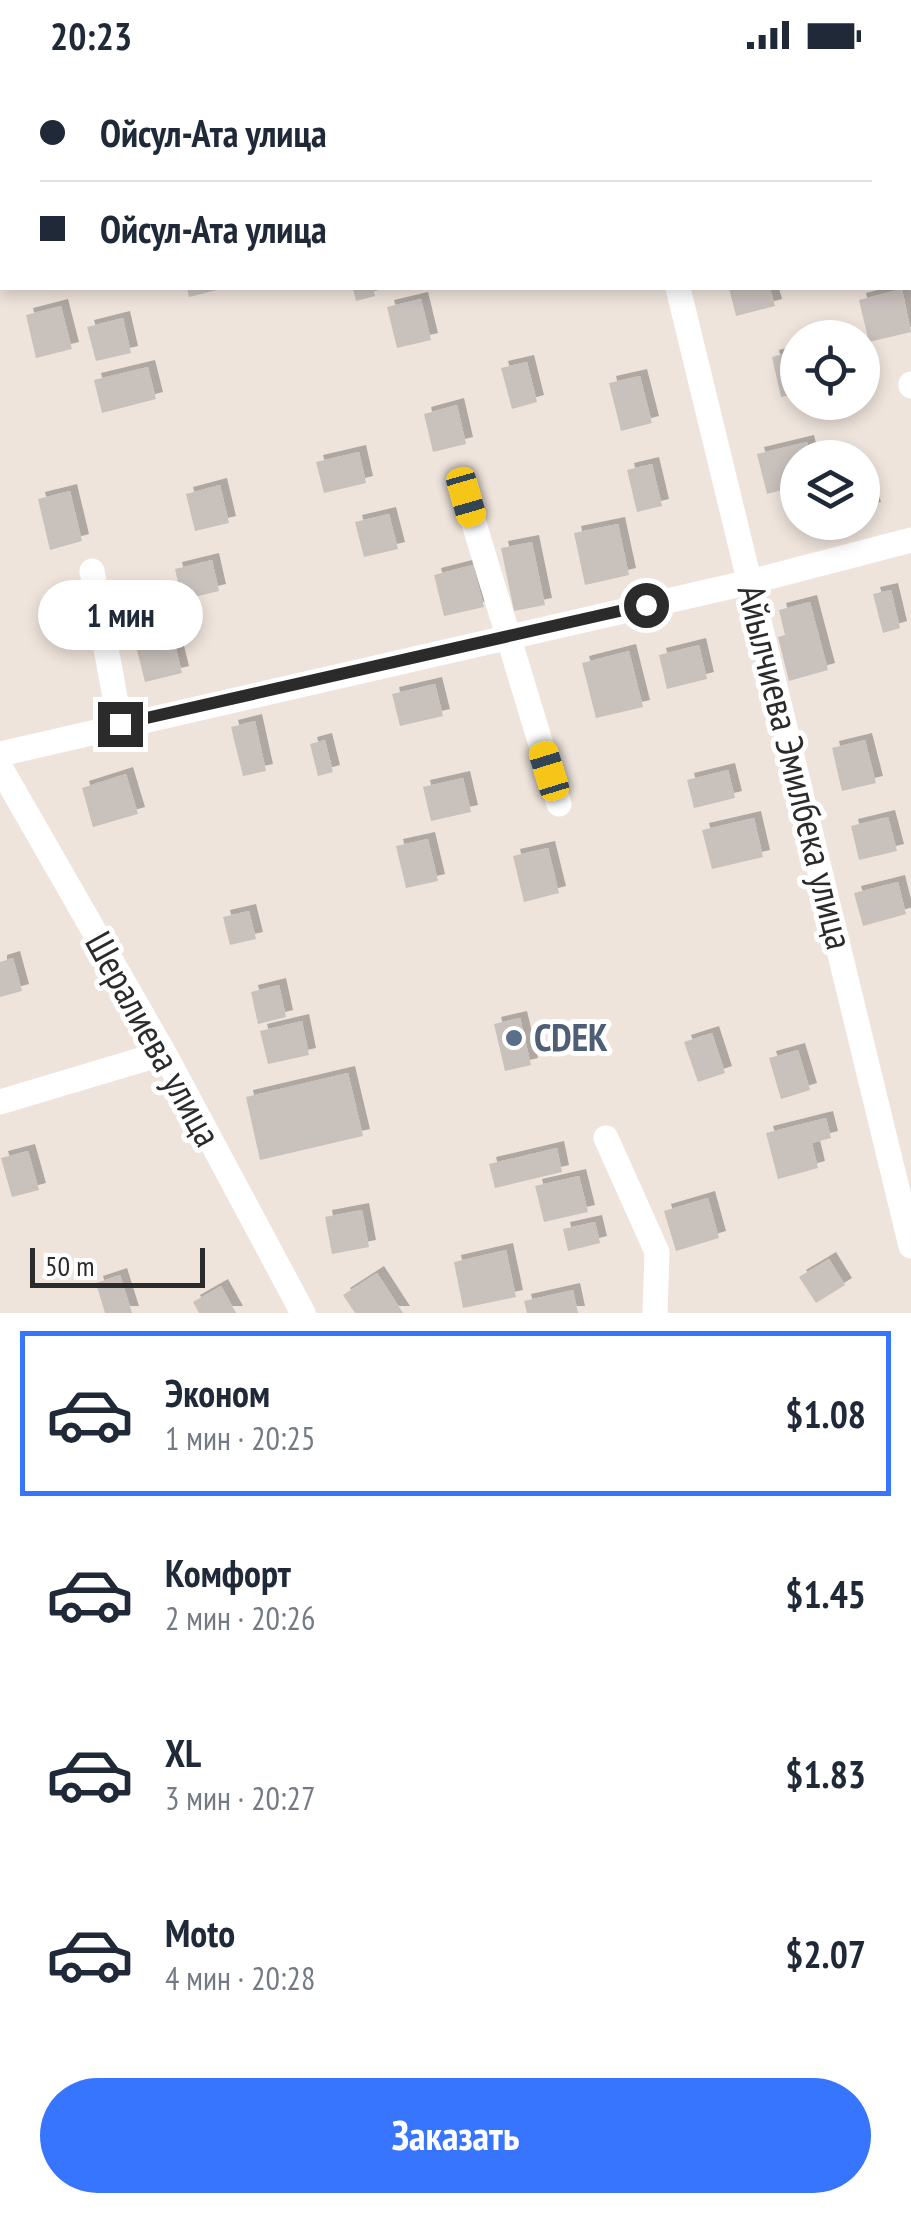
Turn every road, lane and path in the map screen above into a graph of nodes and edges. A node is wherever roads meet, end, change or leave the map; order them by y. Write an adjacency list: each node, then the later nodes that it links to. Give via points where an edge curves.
1 (678, 290): 5 (street, Айылчиева Эмилбека улица)
2 (466, 497): 6 (street)
3 (911, 540): 5 (street)
4 (92, 571): 7 (street)
5 (750, 582): 6 (street); 14 (street, Айылчиева Эмилбека улица)
6 (507, 636): 7 (street); 10 (street)
7 (120, 724): 8 (street)
8 (0, 754)
9 (0, 767): 11 (street, Шералиева улица)
10 (559, 804)
11 (164, 1054): 12 (street); 15 (street, Шералиева улица)
12 (0, 1102)
13 (606, 1138): 16 (street, via 657,1252)
14 (911, 1246)
15 (302, 1313)
16 (655, 1313)

